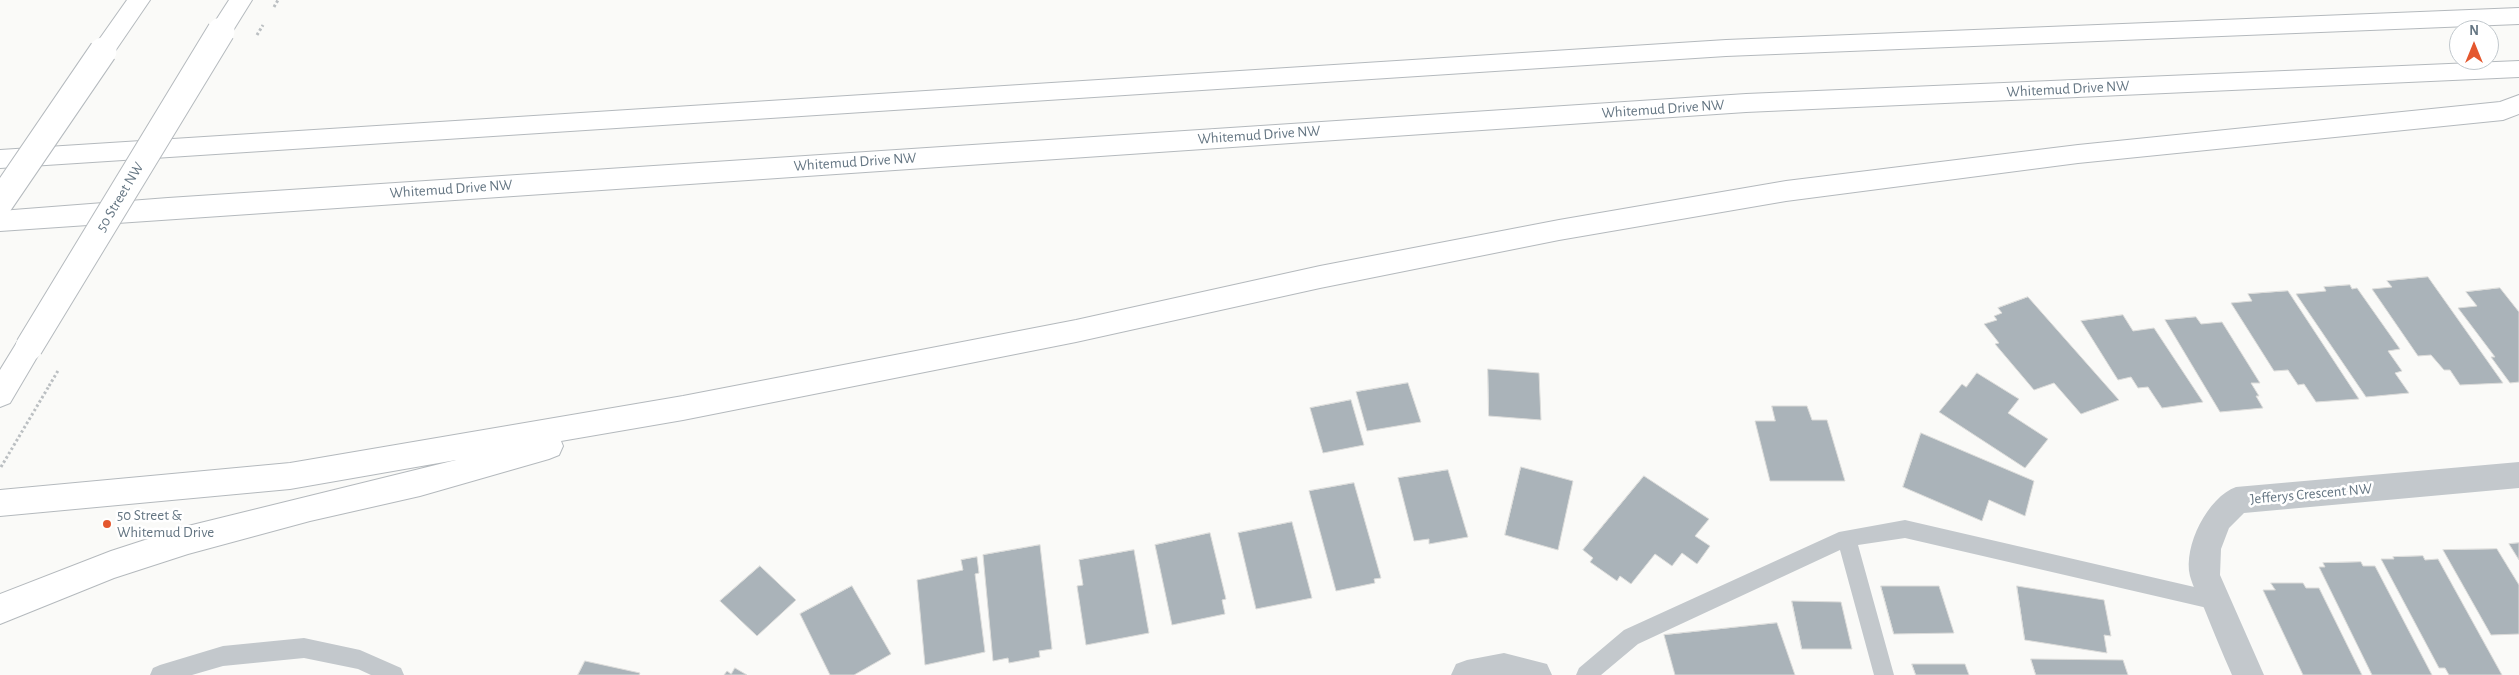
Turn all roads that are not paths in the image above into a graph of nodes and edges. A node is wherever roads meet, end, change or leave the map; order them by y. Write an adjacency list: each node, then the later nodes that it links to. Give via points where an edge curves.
1 (139, 0): 9 (main road, bridge)
2 (241, 0): 11 (main road, 50 Street NW, bridge)
3 (2479, 0): 4 (main road)
4 (2519, 7)
5 (2519, 16): 8 (main road, via 1726,48)
6 (2519, 69): 10 (main road, Whitemud Drive NW, via 1746,103)
7 (2519, 104): 12 (main road, via 2503,111 2078,154 1786,191 1531,235 1076,331)
8 (0, 159)
9 (0, 202)
10 (0, 221)
11 (0, 395)
12 (683, 408): 14 (main road, via 290,476); 17 (main road, via 420,483 188,540 111,565)
13 (2519, 475): 16 (street, Jefferys Crescent NW, via 2236,500 2217,520 2206,549 2205,575)
14 (0, 503)
15 (1846, 538): 16 (lane, via 1905,528); 22 (lane, via 1631,637); 23 (lane)
16 (2216, 601): 24 (street, Jefferys Crescent NW)
17 (0, 609)
18 (160, 675): 19 (lane, via 223,656 304,648 360,660)
19 (394, 675)
20 (1467, 675): 21 (street, via 1504,668)
21 (1536, 675)
22 (1586, 675)
23 (1884, 675)
24 (2248, 675)

